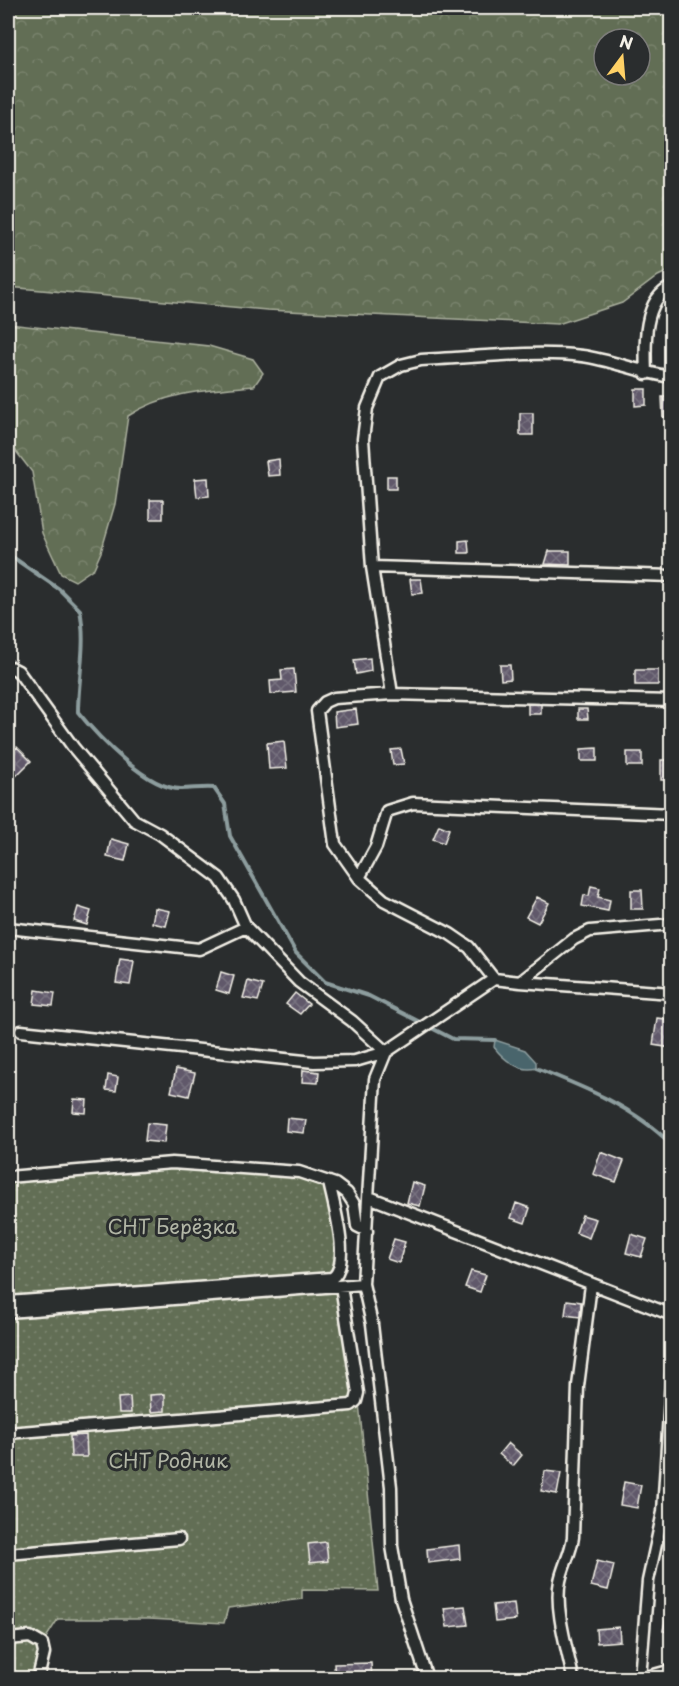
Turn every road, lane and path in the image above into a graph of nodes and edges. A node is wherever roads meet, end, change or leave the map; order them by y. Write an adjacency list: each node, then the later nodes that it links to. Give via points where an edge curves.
1 (672, 287): 2 (street, via 664,290 649,314)
2 (646, 374): 3 (street); 4 (street, via 585,356 555,354 421,360 400,365 381,377 367,408 363,439)
3 (672, 377)
4 (372, 567): 5 (street); 7 (street)
5 (672, 576)
6 (8, 666): 12 (street, via 18,671 59,730 134,820 160,834 219,878)
7 (392, 694): 8 (street); 10 (street, via 334,698 317,711 335,844)
8 (672, 701)
9 (672, 814): 10 (street, via 413,803 393,807 387,811 376,847)
10 (359, 878): 14 (street, via 384,900 469,947)
11 (672, 924): 15 (street, via 590,931)
12 (246, 927): 13 (street, via 199,949); 18 (street, via 299,982)
13 (8, 928)
14 (494, 979): 15 (street); 18 (street)
15 (520, 982): 16 (street)
16 (672, 993)
17 (21, 1031): 18 (street, via 314,1062 355,1061)
18 (386, 1052): 21 (street, via 375,1079)
19 (8, 1177): 20 (street, via 172,1163 299,1172)
20 (329, 1182): 22 (street, via 347,1193 354,1204 357,1226); 26 (street, via 341,1266 332,1278)
21 (369, 1197): 22 (street); 24 (street)
22 (367, 1231): 23 (street)
23 (363, 1284): 25 (street); 36 (street, via 372,1324 391,1487 392,1546 401,1599)
24 (591, 1284): 28 (street); 37 (street, via 578,1386 573,1537 559,1600)
25 (341, 1286): 27 (street); 30 (street, via 358,1393 351,1406)
26 (8, 1302)
27 (8, 1312)
28 (672, 1316)
29 (672, 1363): 38 (street, via 663,1512 648,1581)
30 (8, 1433)
31 (179, 1539): 32 (street)
32 (8, 1554)
33 (8, 1639): 35 (street, via 30,1637 42,1644)
34 (672, 1670): 38 (street)
35 (39, 1678)
36 (427, 1678)
37 (573, 1678)
38 (642, 1678)

